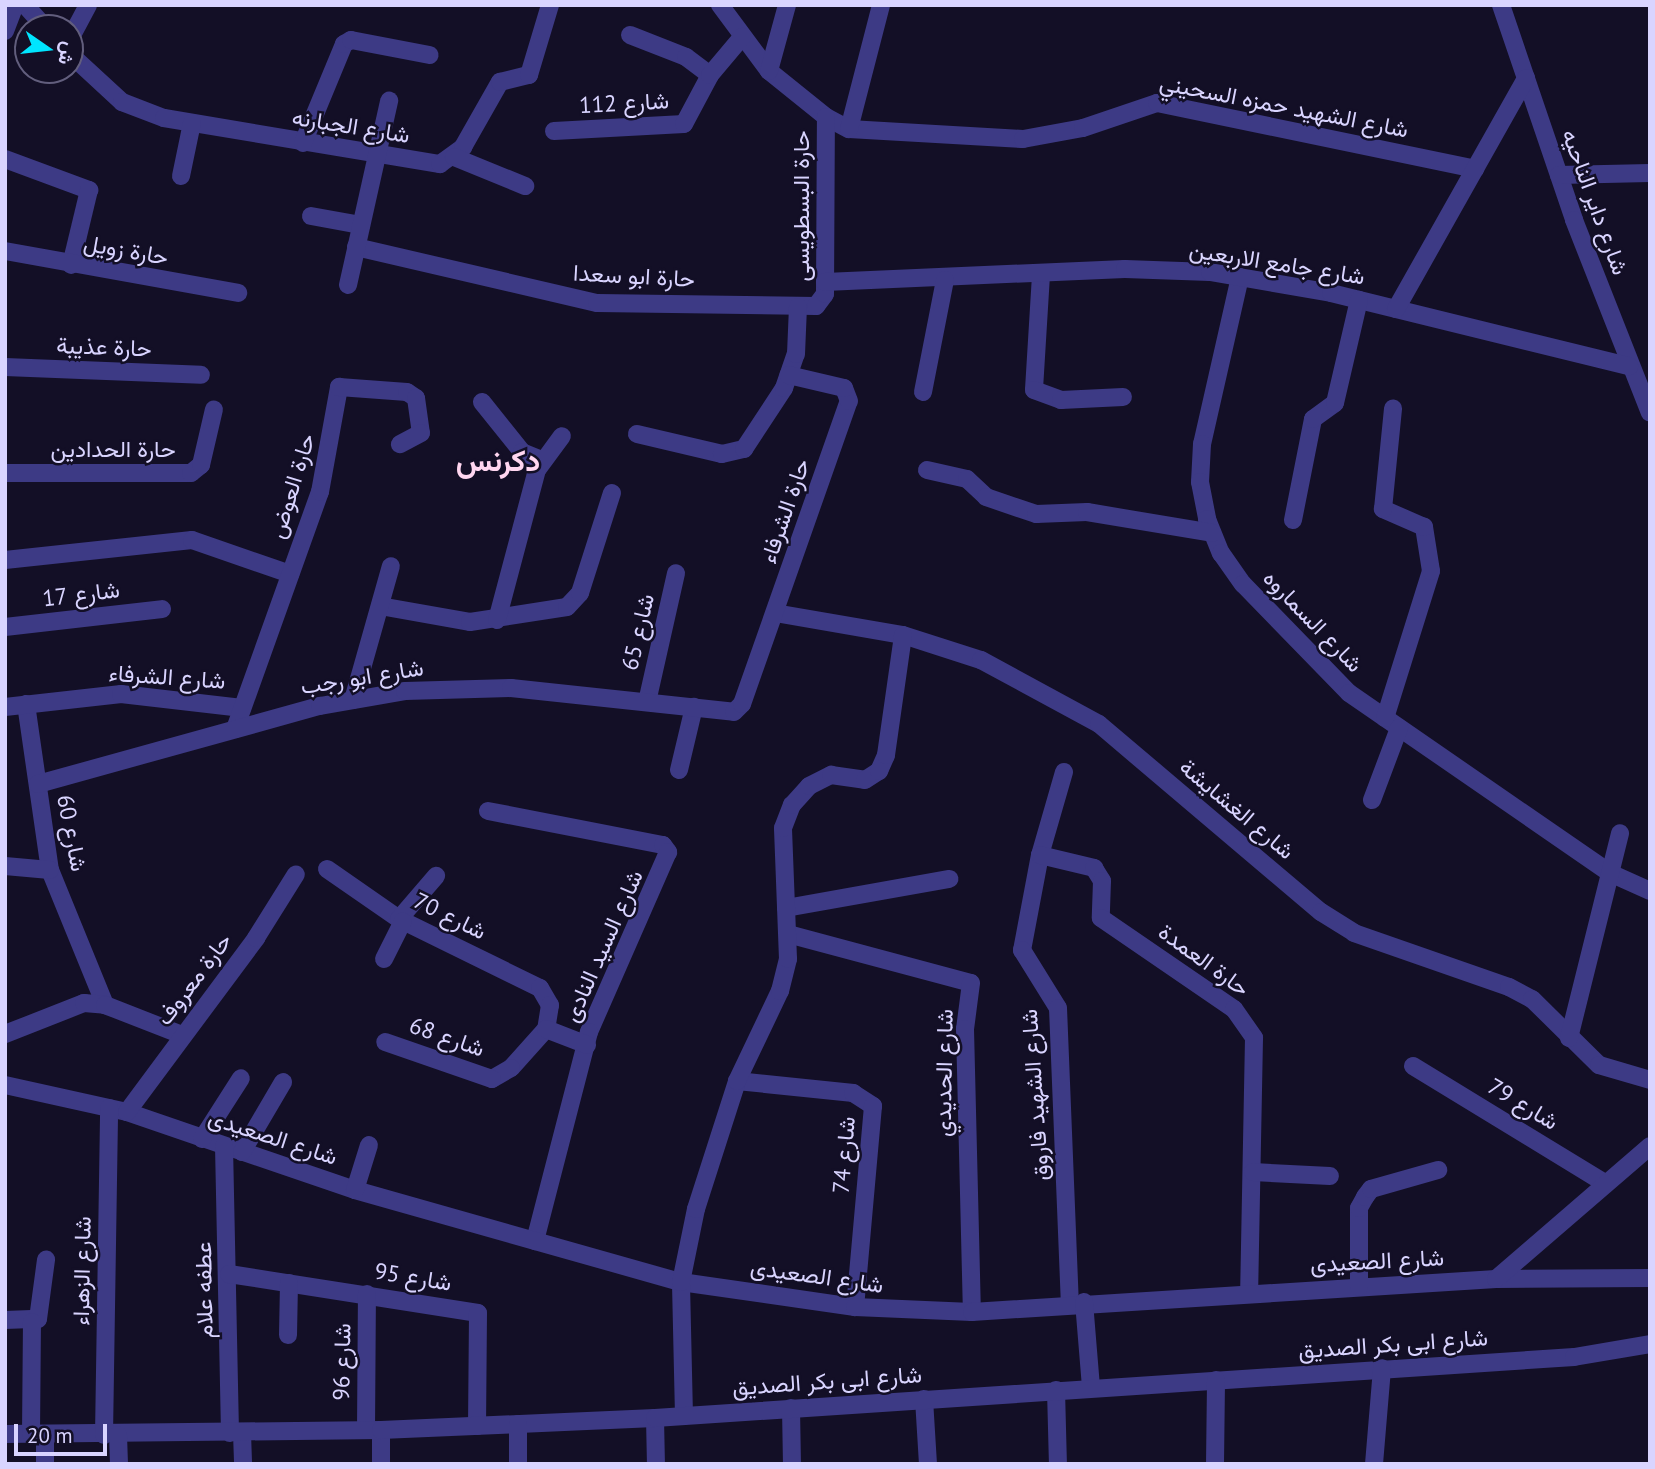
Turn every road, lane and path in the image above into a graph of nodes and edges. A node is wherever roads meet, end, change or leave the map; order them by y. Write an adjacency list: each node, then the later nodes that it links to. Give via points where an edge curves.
1 (15, 5): 7 (street)
2 (550, 5): 21 (street, via 529,75 500,82)
3 (720, 5): 9 (street, شارع الشهيد حمزه السحيني)
4 (788, 5): 12 (street)
5 (881, 5): 18 (street)
6 (1501, 5): 14 (street, شارع داير الناحيه)
7 (5, 32)
8 (630, 35): 13 (street, via 686,57)
9 (742, 37): 12 (street, شارع الشهيد حمزه السحيني); 13 (street, شارع 112)
10 (430, 55): 20 (street, via 351,40 344,44)
11 (84, 67): 17 (street, شارع الجبارنه, via 122,102)
12 (769, 71): 16 (street, شارع الشهيد حمزه السحيني)
13 (710, 75): 19 (street, شارع 112, via 684,124 676,128)
14 (1526, 78): 24 (street); 26 (street, شارع داير الناحيه)
15 (389, 101): 22 (street)
16 (826, 117): 18 (street, شارع الشهيد حمزه السحيني); 38 (street, حارة البسطويسى)
17 (192, 123): 20 (street, شارع الجبارنه); 27 (street)
18 (849, 128): 24 (street, شارع الشهيد حمزه السحيني, via 1023,139 1083,128 1157,103)
19 (554, 131)
20 (303, 144): 22 (street, شارع الجبارنه)
21 (454, 156): 22 (street, شارع الجبارنه, via 440,164); 28 (street)
22 (377, 157): 30 (street)
23 (5, 159): 33 (street, via 89,190)
24 (1475, 169): 42 (street)
25 (1650, 173): 26 (street)
26 (1559, 174): 43 (street, شارع داير الناحيه)
27 (181, 176)
28 (525, 186)
29 (311, 216): 30 (street)
30 (362, 225): 31 (street)
31 (356, 247): 37 (street); 41 (street, حارة ابو سعدا, via 597,303)
32 (5, 251): 33 (street, حارة زويل)
33 (71, 265): 39 (street, حارة زويل)
34 (1041, 275): 35 (street, شارع جامع الاربعين, via 1125,269); 36 (street, شارع جامع الاربعين); 48 (street, via 1034,390 1061,400)
35 (1240, 277): 40 (street, شارع جامع الاربعين); 61 (street, شارع السماروه, via 1202,444 1200,482)
36 (945, 280): 38 (street, شارع جامع الاربعين); 47 (street)
37 (348, 285)
38 (825, 288): 41 (street, حارة ابو سعدا, via 816,306)
39 (238, 293)
40 (1359, 300): 42 (street, شارع جامع الاربعين); 60 (street, via 1335,403 1315,412)
41 (799, 307): 46 (street)
42 (1396, 309): 43 (street, شارع جامع الاربعين)
43 (1629, 366): 52 (street, شارع داير الناحيه)
44 (5, 367): 45 (street, حارة عذيبة)
45 (201, 375)
46 (789, 375): 53 (street, via 766,420 738,453); 68 (street, حارة الشرفاء, via 844,388 849,398)
47 (923, 392)
48 (1123, 397)
49 (482, 402): 56 (street, via 522,452)
50 (214, 408): 58 (street, حارة الحدادين, via 201,465 191,473)
51 (1393, 408): 79 (street, via 1383,509 1424,527 1431,570)
52 (1650, 413)
53 (637, 434)
54 (562, 436): 56 (street)
55 (400, 444): 65 (street, حارة العوض, via 421,433 416,398 407,392 339,387 328,462)
56 (542, 460): 69 (street)
57 (927, 470): 61 (street, via 967,480 986,497 1018,510 1087,512)
58 (5, 473)
59 (612, 493): 69 (street, via 575,601 567,607)
60 (1293, 520)
61 (1212, 533): 79 (street, شارع السماروه, via 1243,584 1323,671)
62 (5, 560): 65 (street, via 192,540)
63 (391, 566): 66 (street)
64 (676, 573): 73 (street, شارع 65)
65 (290, 574): 77 (street, حارة العوض)
66 (380, 606): 69 (street, via 470,622); 72 (street)
67 (162, 609): 70 (street, شارع 17)
68 (775, 613): 71 (street, شارع الغشايشة); 75 (street, حارة الشرفاء)
69 (497, 620)
70 (5, 627)
71 (903, 635): 96 (street, via 879,771 865,780 831,775 808,786 792,805 783,828); 104 (street, شارع الغشايشة, via 981,660 1099,724 1321,912 1354,933 1509,987 1532,999)
72 (353, 700): 73 (street, شارع ابو رجب, via 405,691 511,688); 80 (street, شارع ابو رجب)
73 (647, 702): 78 (street, شارع ابو رجب)
74 (26, 704): 76 (street, شارع الشرفاء); 77 (street, شارع الشرفاء, via 121,694); 83 (street, شارع 60)
75 (742, 704): 78 (street, شارع ابو رجب, via 734,712)
76 (5, 707)
77 (242, 708): 80 (street, حارة العوض)
78 (694, 708): 81 (street)
79 (1392, 723): 84 (street); 91 (street, شارع السماروه)
80 (235, 729): 83 (street, شارع ابو رجب)
81 (679, 771)
82 (1064, 772): 87 (street, شارع الشهيد فاروق)
83 (38, 784): 90 (street, شارع 60)
84 (1372, 800)
85 (488, 811): 106 (street, شارع السيد النادى, via 663,845 668,852)
86 (1620, 833): 91 (street)
87 (1040, 855): 121 (street, حارة العمدة, via 1094,868 1102,881 1101,918 1246,1022 1257,1058); 135 (street, شارع الشهيد فاروق, via 1022,950 1058,1008)
88 (5, 866): 90 (street)
89 (327, 869): 97 (street, شارع 70)
90 (50, 870): 100 (street, شارع 60)
91 (1610, 873): 95 (street, شارع السماروه); 104 (street)
92 (296, 874): 103 (street, حارة معروف, via 256,938)
93 (436, 876): 97 (street)
94 (949, 879): 96 (street)
95 (1650, 891)
96 (786, 908): 98 (street)
97 (401, 920): 99 (street); 102 (street, شارع 70, via 540,988 550,1005)
98 (788, 934): 110 (street, via 780,991); 137 (street, شارع الحديدي, via 971,983 965,1029)
99 (384, 959)
100 (104, 1005): 101 (street, via 69,1006); 103 (street)
101 (8, 1025)
102 (546, 1029): 105 (street, شارع 68, via 512,1069 492,1079); 106 (street)
103 (182, 1035): 114 (street, حارة معروف)
104 (1569, 1038): 109 (street, شارع الغشايشة, via 1599,1065)
105 (386, 1042)
106 (587, 1045): 125 (street, شارع السيد النادى)
107 (1413, 1066): 123 (street, شارع 79)
108 (241, 1078): 115 (street)
109 (1650, 1080)
110 (737, 1081): 130 (street, via 696,1209); 136 (street, شارع 74, via 853,1093 873,1106)
111 (283, 1082): 119 (street)
112 (5, 1085): 113 (street, شارع الصعيدى)
113 (109, 1108): 114 (street, شارع الصعيدى); 156 (street, شارع الزهراء)
114 (127, 1112): 115 (street, شارع الصعيدى)
115 (202, 1139): 117 (street, شارع الصعيدى)
116 (369, 1145): 124 (street)
117 (224, 1146): 119 (street, شارع الصعيدى); 127 (street, عطفه علام)
118 (1650, 1146): 123 (street)
119 (242, 1152): 124 (street, شارع الصعيدى)
120 (1438, 1170): 132 (street, via 1371,1189 1359,1208)
121 (1253, 1172): 122 (street); 133 (street, حارة العمدة)
122 (1330, 1176)
123 (1606, 1184): 129 (street)
124 (355, 1190): 125 (street, شارع الصعيدى)
125 (535, 1241): 130 (street, شارع الصعيدى)
126 (46, 1260): 139 (street, via 42,1313)
127 (229, 1274): 131 (street, شارع 95); 153 (street, عطفه علام)
128 (1650, 1278): 129 (street, شارع الصعيدى)
129 (1496, 1279): 132 (street, شارع الصعيدى)
130 (681, 1282): 136 (street, شارع الصعيدى); 148 (street)
131 (289, 1283): 134 (street, شارع 95); 140 (street)
132 (1359, 1287): 133 (street, شارع الصعيدى)
133 (1249, 1293): 135 (street, شارع الصعيدى)
134 (368, 1294): 151 (street, شارع 95, via 478,1313); 152 (street, شارع 96)
135 (1077, 1303): 137 (street, شارع الصعيدى); 144 (street, شارع الشهيد فاروق)
136 (855, 1307): 137 (street, شارع الصعيدى)
137 (972, 1312)
138 (5, 1320): 139 (street)
139 (32, 1322): 155 (street)
140 (288, 1335)
141 (1650, 1344): 142 (street, شارع ابى بكر الصديق, via 1574,1357)
142 (1382, 1368): 143 (street, شارع ابى بكر الصديق); 167 (street)
143 (1216, 1380): 144 (street, شارع ابى بكر الصديق); 166 (street)
144 (1091, 1388): 145 (street, شارع ابى بكر الصديق)
145 (1056, 1390): 146 (street, شارع ابى بكر الصديق); 165 (street)
146 (923, 1399): 147 (street, شارع ابى بكر الصديق); 164 (street)
147 (791, 1408): 148 (street, شارع ابى بكر الصديق); 163 (street)
148 (684, 1416): 149 (street, شارع ابى بكر الصديق)
149 (655, 1418): 150 (street, شارع ابى بكر الصديق); 162 (street)
150 (519, 1424): 151 (street, شارع ابى بكر الصديق); 161 (street)
151 (477, 1426): 152 (street, شارع ابى بكر الصديق)
152 (373, 1430): 153 (street, شارع ابى بكر الصديق); 160 (street, شارع 96)
153 (236, 1433): 156 (street, شارع ابى بكر الصديق); 159 (street, عطفه علام)
154 (5, 1434): 155 (street, شارع ابى بكر الصديق)
155 (38, 1434): 156 (street, شارع ابى بكر الصديق); 157 (street)
156 (111, 1435): 158 (street, شارع الزهراء)
157 (45, 1464)
158 (118, 1464)
159 (243, 1464)
160 (382, 1464)
161 (518, 1464)
162 (656, 1464)
163 (792, 1464)
164 (928, 1464)
165 (1058, 1464)
166 (1215, 1464)
167 (1374, 1464)

